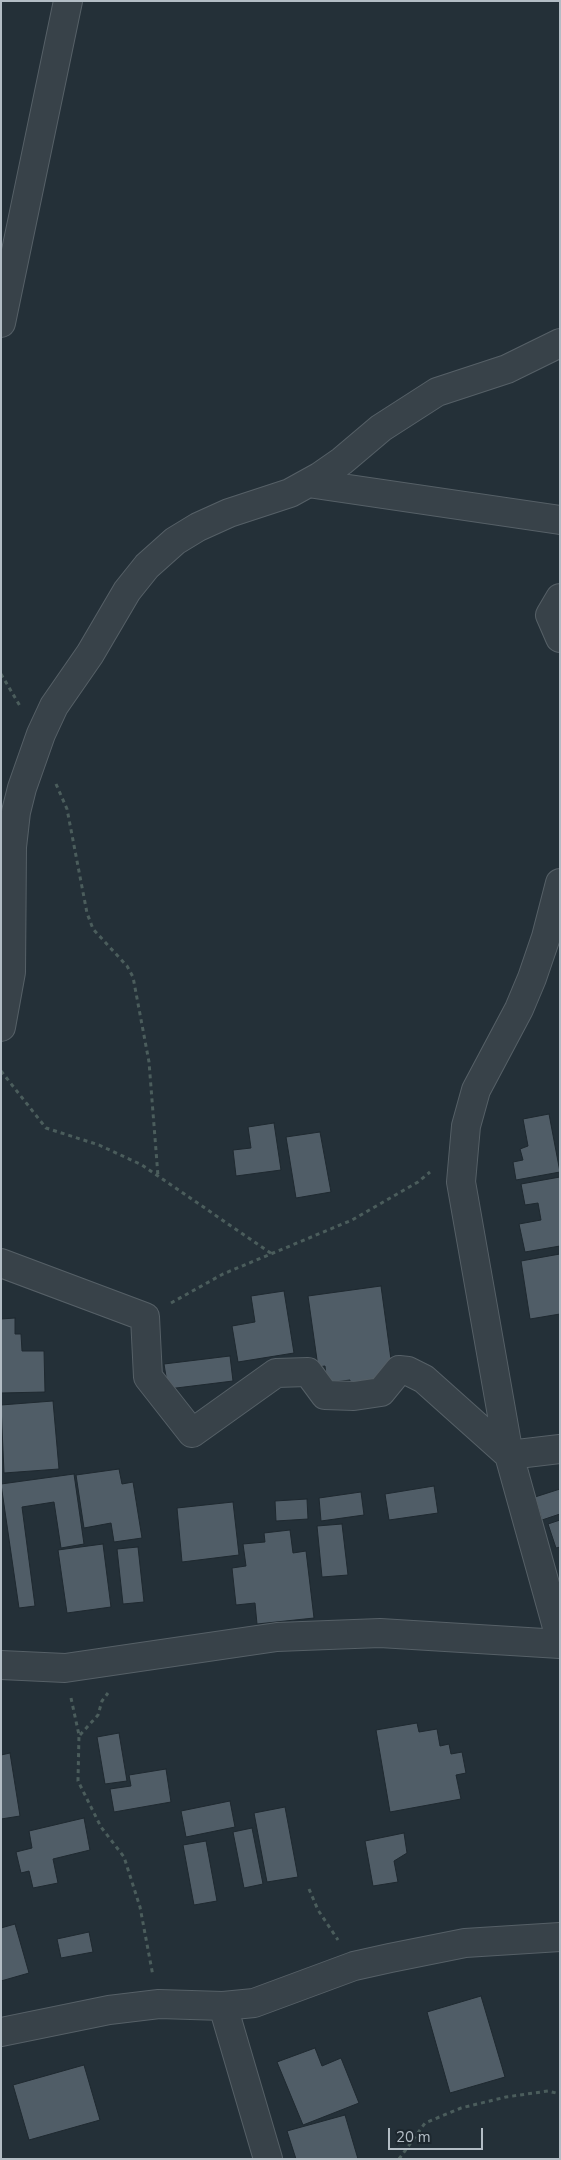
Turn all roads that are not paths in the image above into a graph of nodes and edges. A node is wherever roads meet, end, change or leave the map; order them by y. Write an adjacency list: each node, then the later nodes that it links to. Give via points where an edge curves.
1 (68, 1): 2 (street)
2 (1, 324)
3 (560, 343): 4 (street, via 507,369 431,396 381,428 331,470)
4 (308, 483): 5 (street); 9 (street, via 290,493 229,513 175,541 147,566 127,591 90,654 54,706 16,812 11,891 12,966)
5 (560, 520)
6 (560, 598): 7 (street, via 550,614)
7 (560, 638)
8 (560, 883): 12 (street, via 532,978 476,1090 466,1126 461,1163 466,1217)
9 (1, 1027)
10 (1, 1263): 12 (street, via 145,1317 148,1377 192,1434 276,1373 308,1372 325,1395 354,1396 381,1392 400,1370 424,1379)
11 (560, 1449): 12 (street)
12 (509, 1455): 13 (street)
13 (560, 1638)
14 (560, 1644): 15 (street, via 380,1633 277,1637 65,1668)
15 (1, 1665)
16 (560, 1936): 17 (street, via 465,1943 354,1966 254,2003)
17 (223, 2006): 18 (street, via 159,2004 109,2010); 19 (street)
18 (1, 2032)
19 (268, 2159)

